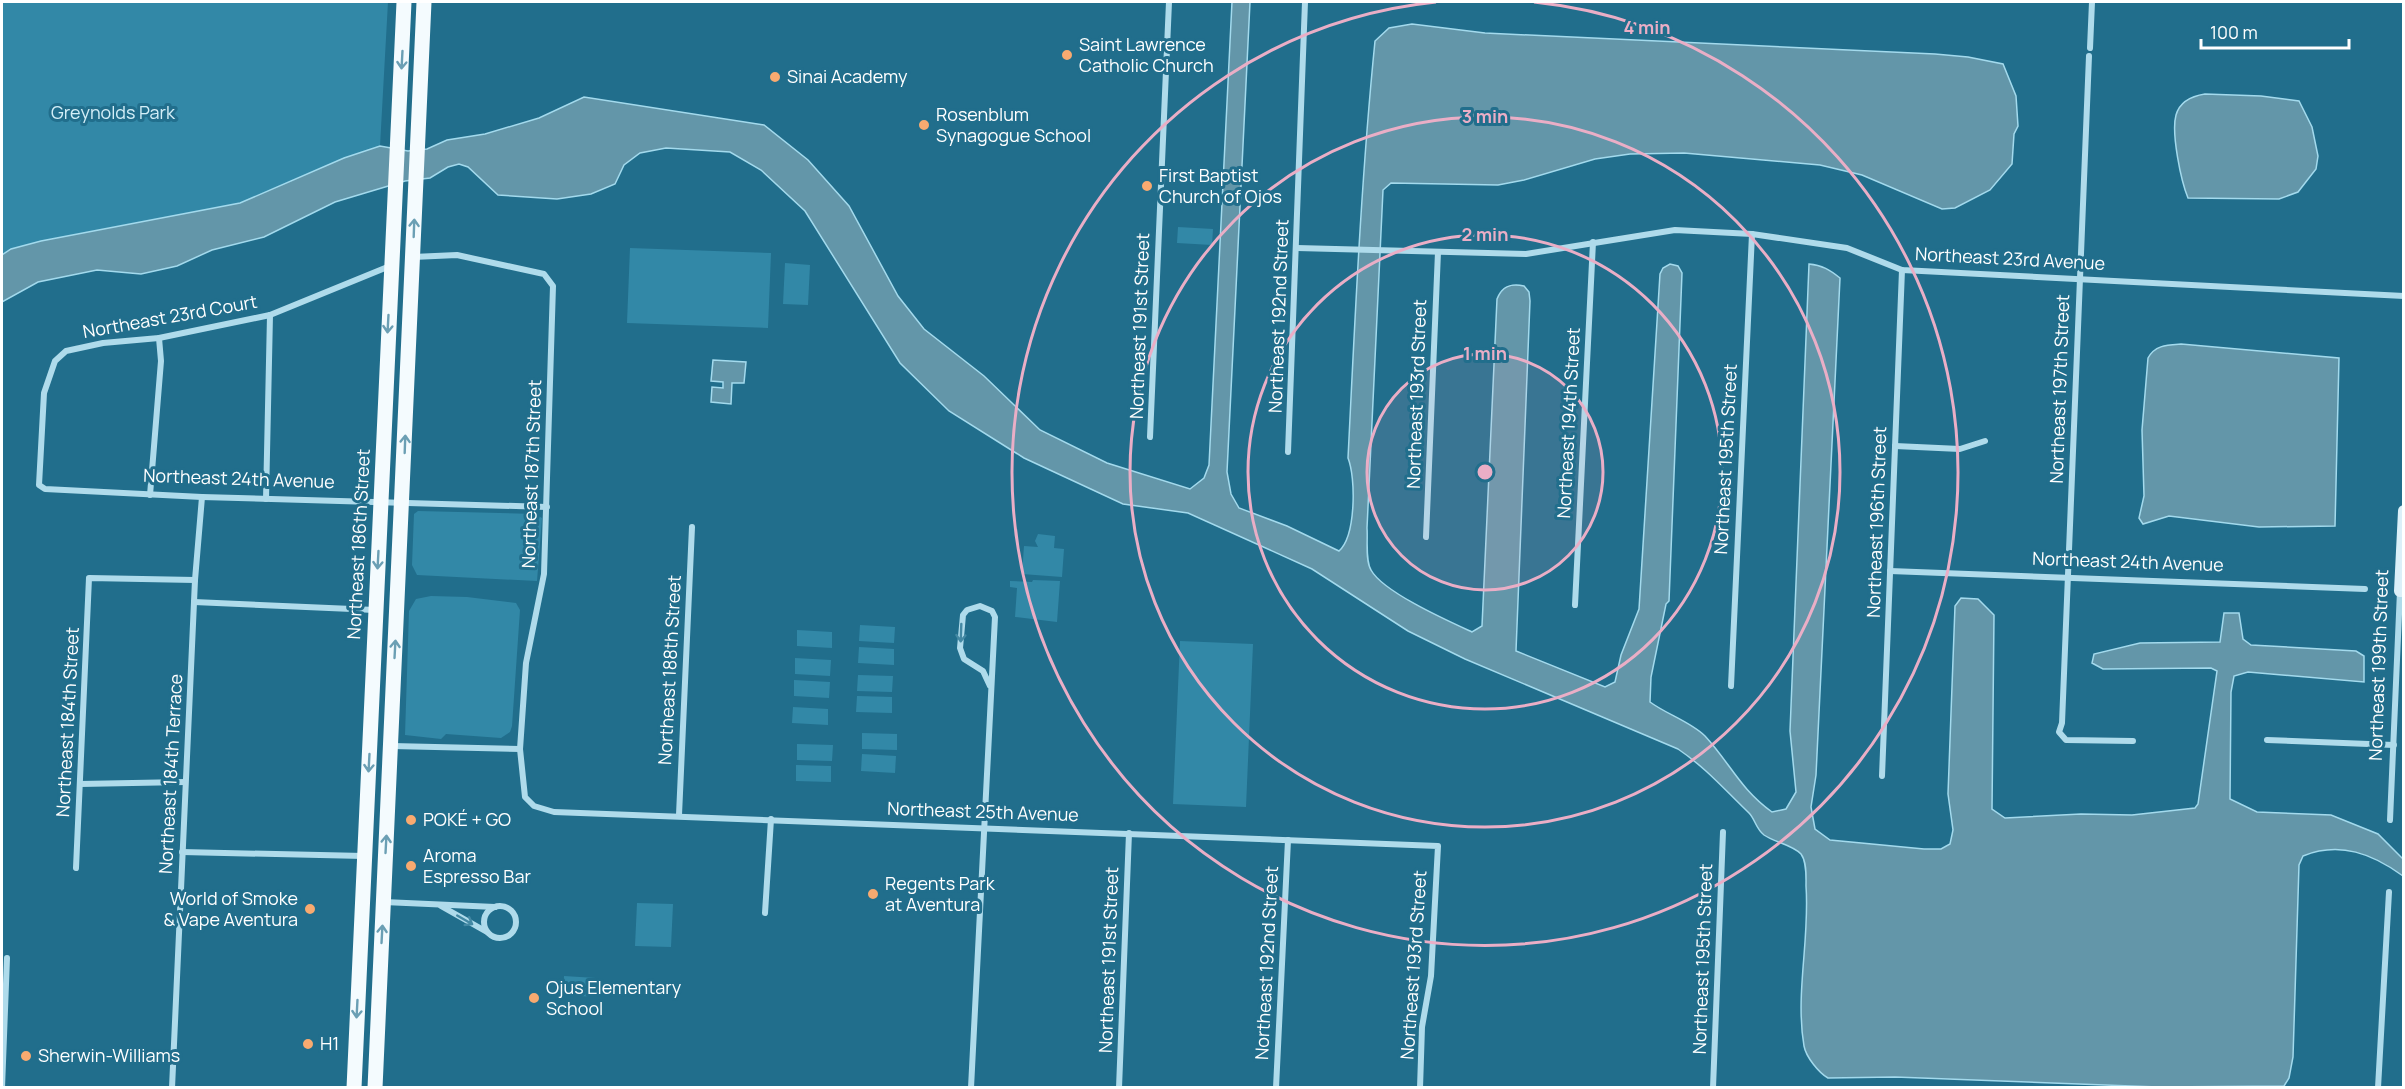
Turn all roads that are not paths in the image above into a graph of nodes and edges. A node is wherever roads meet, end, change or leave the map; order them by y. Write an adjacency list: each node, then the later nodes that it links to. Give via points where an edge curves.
1 (404, 2): 8 (main road, Northeast 186th Street, one-way to 8)
2 (424, 2): 9 (main road)
3 (1169, 2): 21 (street, Northeast 191st Street)
4 (1305, 2): 12 (street, Northeast 192nd Street)
5 (2091, 2): 6 (street)
6 (2090, 48)
7 (2089, 56): 17 (street, Northeast 197th Street)
8 (399, 102): 9 (main road); 15 (main road, Northeast 186th Street)
9 (420, 103): 14 (main road, one-way to 9)
10 (1752, 234): 11 (street, Northeast 23rd Avenue, via 1675,230); 16 (street, Northeast 23rd Avenue, via 1847,248); 44 (street, Northeast 195th Street)
11 (1593, 242): 13 (street, Northeast 23rd Avenue, via 1526,254); 41 (street, Northeast 194th Street)
12 (1297, 249): 13 (street, Northeast 23rd Avenue); 24 (street, Northeast 192nd Street)
13 (1438, 252): 34 (street, Northeast 193rd Street)
14 (413, 257): 30 (main road, one-way to 14); 31 (street, Northeast 187th Street, via 457,255 544,274 553,286)
15 (391, 266): 19 (street, Northeast 23rd Court); 29 (main road, Northeast 186th Street, one-way to 29)
16 (1902, 270): 17 (street, Northeast 23rd Avenue); 23 (street, Northeast 196th Street)
17 (2080, 277): 18 (street, Northeast 23rd Avenue); 36 (street, Northeast 197th Street)
18 (2403, 296)
19 (270, 315): 20 (street, Northeast 23rd Court); 28 (street)
20 (159, 338): 25 (street, Northeast 23rd Court, via 66,351 55,361 44,393); 26 (street)
21 (1150, 437)
22 (1985, 441): 23 (street, via 1960,449)
23 (1895, 446): 35 (street, Northeast 196th Street)
24 (1288, 452)
25 (39, 485): 26 (street, Northeast 24th Avenue, via 45,489)
26 (150, 495): 27 (street, Northeast 24th Avenue)
27 (202, 497): 28 (street, Northeast 24th Avenue); 37 (street, Northeast 184th Terrace)
28 (266, 499): 29 (street, Northeast 24th Avenue)
29 (380, 501): 30 (street, Northeast 24th Avenue); 42 (main road, Northeast 186th Street, one-way to 42)
30 (402, 502): 31 (street, Northeast 24th Avenue); 49 (main road, one-way to 30)
31 (547, 507): 50 (street, Northeast 187th Street, via 544,574 526,663)
32 (2403, 511): 39 (street, Northeast 199th Street)
33 (692, 527): 55 (street, Northeast 188th Street)
34 (1426, 537)
35 (1890, 571): 36 (street, Northeast 24th Avenue); 51 (street, Northeast 196th Street)
36 (2067, 578): 38 (street, Northeast 24th Avenue); 47 (street, Northeast 197th Street, via 2059,732 2066,740)
37 (195, 580): 40 (street, Northeast 184th Terrace); 53 (street, Northeast 184th Street, via 89,578)
38 (2365, 590)
39 (2402, 591): 48 (street, Northeast 199th Street)
40 (194, 602): 42 (street); 52 (street, Northeast 184th Terrace)
41 (1575, 605)
42 (375, 610): 45 (main road, Northeast 186th Street)
43 (990, 686): 43 (street, one-way to 43, via 995,617 992,611 980,606 963,615 960,648 964,658 983,671); 58 (street)
44 (1731, 686)
45 (371, 707): 49 (main road, via 381,735); 64 (main road, Northeast 186th Street, one-way to 64)
46 (2267, 740): 48 (street)
47 (2133, 741)
48 (2394, 745): 57 (street, Northeast 199th Street)
49 (391, 746): 50 (street); 67 (main road, one-way to 49)
50 (520, 749): 54 (street, Northeast 187th Street, via 524,793)
51 (1882, 776)
52 (185, 782): 53 (street); 63 (street, Northeast 184th Terrace)
53 (80, 784): 65 (street, Northeast 184th Street)
54 (530, 803): 55 (street, Northeast 25th Avenue, via 554,812)
55 (679, 815): 56 (street, Northeast 25th Avenue)
56 (771, 819): 58 (street, Northeast 25th Avenue); 70 (street)
57 (2390, 820)
58 (983, 828): 60 (street, Northeast 25th Avenue); 77 (street)
59 (1723, 832): 81 (street, Northeast 195th Street)
60 (1130, 833): 61 (street, Northeast 25th Avenue); 78 (street, Northeast 191st Street)
61 (1288, 840): 62 (street, Northeast 25th Avenue); 79 (street, Northeast 192nd Street)
62 (1438, 846): 80 (street, Northeast 193rd Street)
63 (182, 852): 64 (street); 74 (street, Northeast 184th Terrace)
64 (364, 861): 67 (main road, via 375,894); 75 (main road, Northeast 186th Street, one-way to 75)
65 (76, 868)
66 (2389, 892): 82 (street)
67 (383, 902): 68 (street); 76 (main road, one-way to 67)
68 (440, 906): 69 (street); 71 (street, one-way to 71)
69 (495, 906): 71 (street, via 484,918); 71 (street, via 505,906 514,912 516,927 504,938)
70 (765, 913)
71 (489, 933)
72 (7, 958): 73 (street)
73 (2, 1088)
74 (171, 1088)
75 (354, 1088)
76 (375, 1088)
77 (971, 1088)
78 (1119, 1088)
79 (1276, 1088)
80 (1420, 1088)
81 (1713, 1088)
82 (2378, 1088)

